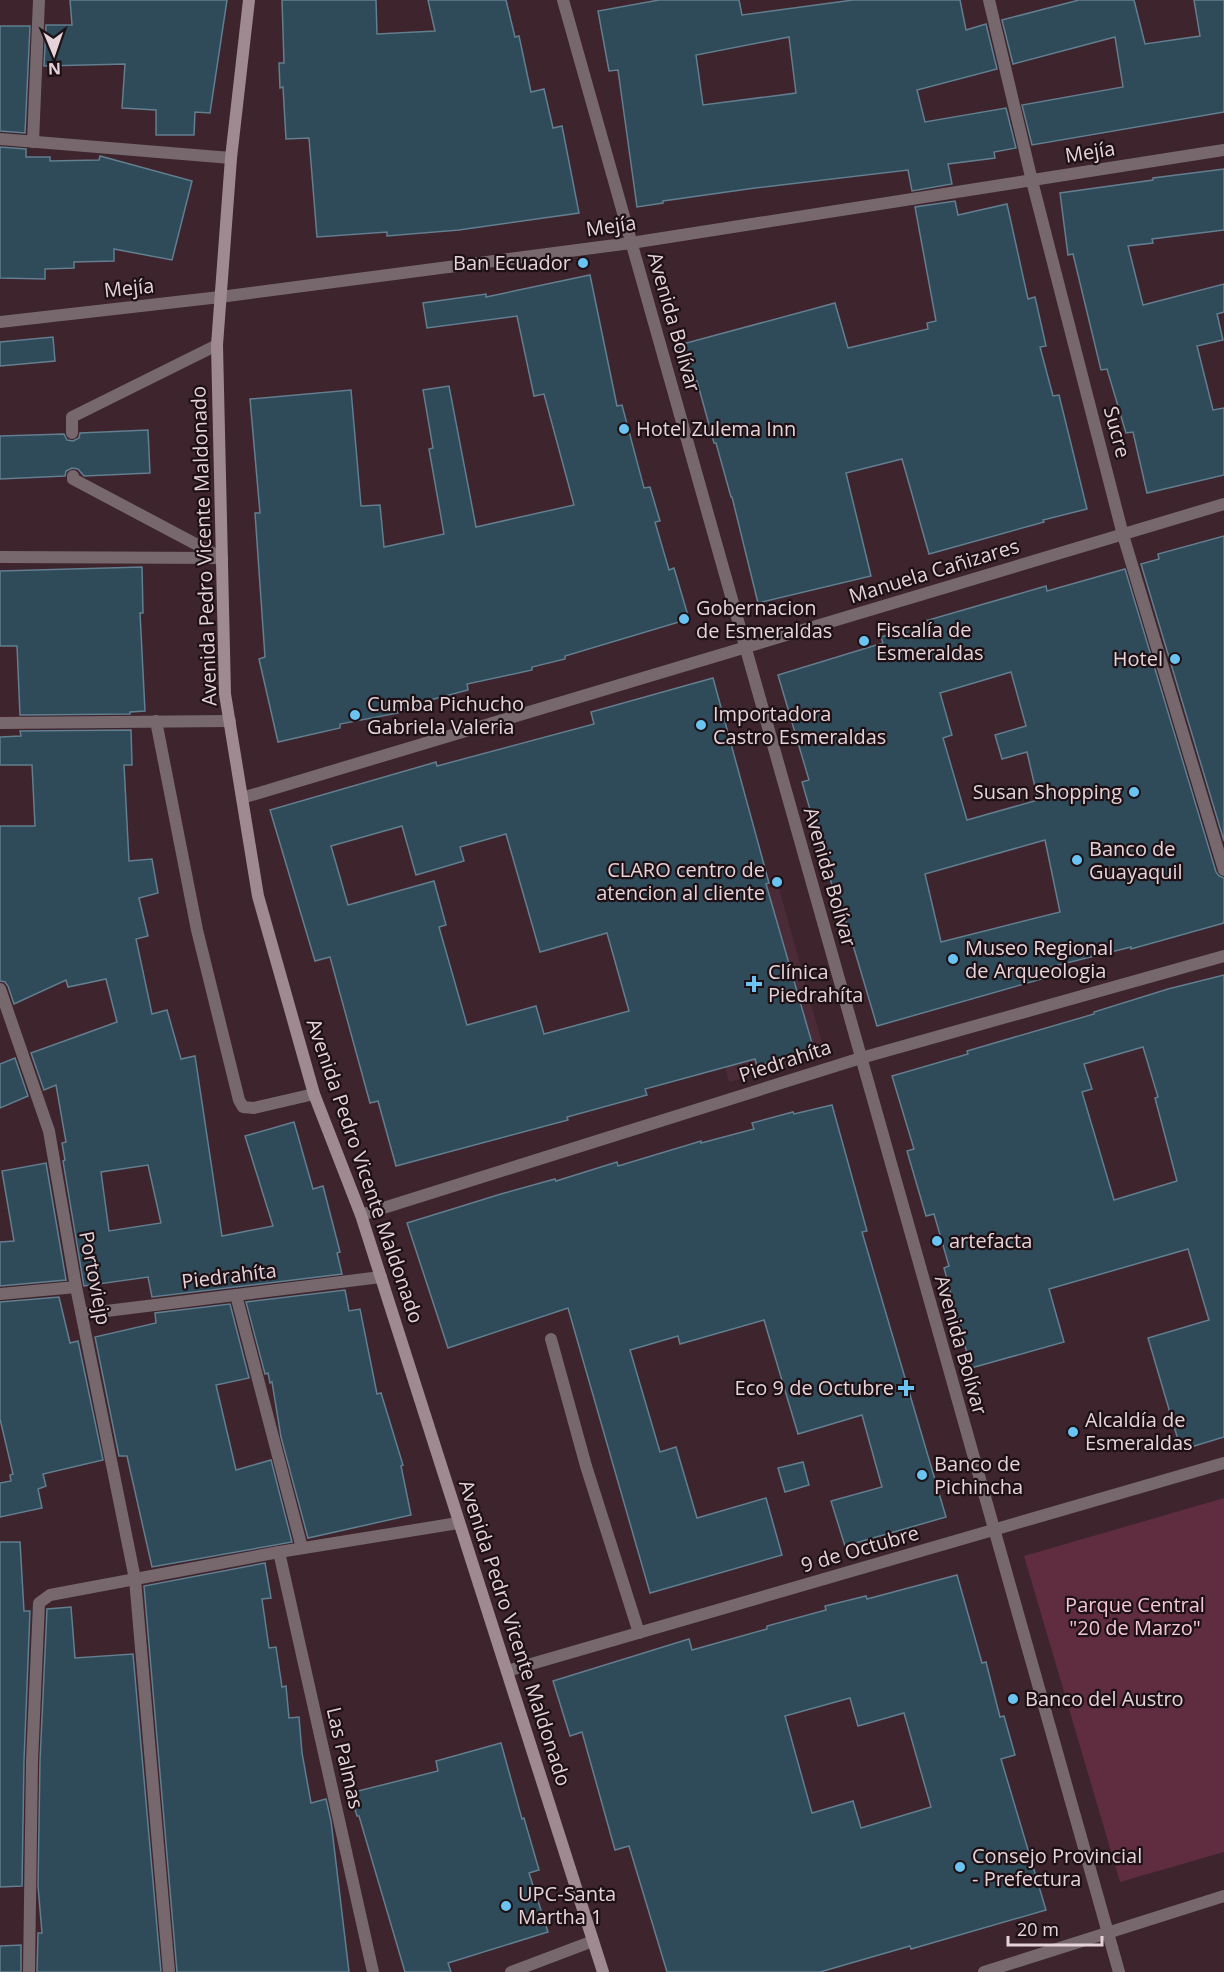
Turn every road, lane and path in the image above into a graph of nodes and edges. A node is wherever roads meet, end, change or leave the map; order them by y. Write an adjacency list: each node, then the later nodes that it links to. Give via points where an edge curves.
1 (39, 0): 6 (street)
2 (249, 0): 8 (main road, Avenida Pedro Vicente Maldonado)
3 (562, 0): 10 (street, Avenida Bolívar)
4 (989, 0): 9 (street, Sucre)
5 (0, 139): 6 (street)
6 (33, 142): 8 (street)
7 (1224, 150): 9 (street, Mejía)
8 (231, 158): 11 (main road, Avenida Pedro Vicente Maldonado)
9 (1032, 181): 10 (street, Mejía); 17 (street, Sucre)
10 (631, 243): 11 (street, Mejía); 20 (street, Avenida Bolívar)
11 (220, 297): 12 (street, Mejía); 13 (main road, Avenida Pedro Vicente Maldonado)
12 (0, 322)
13 (217, 345): 14 (street, via 72,417); 19 (main road, Avenida Pedro Vicente Maldonado)
14 (72, 433)
15 (73, 476): 19 (street)
16 (1224, 504): 17 (street, Manuela Cañizares)
17 (1123, 535): 20 (street, Manuela Cañizares); 25 (street, Sucre)
18 (0, 557): 19 (street)
19 (222, 558): 22 (main road, Avenida Pedro Vicente Maldonado, via 225,694)
20 (745, 648): 24 (street, Manuela Cañizares); 28 (street, Avenida Bolívar)
21 (156, 721): 22 (street); 23 (street); 29 (street, via 197,930 239,1100 243,1107 255,1108)
22 (230, 721): 24 (main road, Avenida Pedro Vicente Maldonado)
23 (0, 723)
24 (242, 798): 29 (main road, Avenida Pedro Vicente Maldonado, via 258,896)
25 (1224, 870)
26 (1224, 956): 28 (street, Piedrahíta)
27 (0, 989): 32 (street, Portoviejp, via 49,1131)
28 (861, 1058): 30 (street, Piedrahíta); 39 (street, Avenida Bolívar)
29 (314, 1094): 30 (main road, Avenida Pedro Vicente Maldonado)
30 (361, 1215): 31 (main road, Avenida Pedro Vicente Maldonado)
31 (381, 1277): 34 (street, Piedrahíta); 38 (main road, Avenida Pedro Vicente Maldonado)
32 (76, 1287): 33 (street); 35 (street, Portoviejp)
33 (0, 1294)
34 (236, 1295): 35 (street, Piedrahíta); 40 (street)
35 (82, 1314): 42 (street, Portoviejp)
36 (551, 1339): 43 (street)
37 (1224, 1463): 39 (street, 9 de Octubre)
38 (458, 1523): 40 (street); 44 (main road, Avenida Pedro Vicente Maldonado)
39 (994, 1531): 43 (street, 9 de Octubre); 46 (street, Avenida Bolívar)
40 (302, 1548): 41 (street)
41 (279, 1552): 42 (street); 50 (street, Las Palmas)
42 (135, 1579): 48 (street, via 50,1595 39,1603); 49 (street, Portoviejp)
43 (639, 1633): 44 (street, 9 de Octubre)
44 (507, 1671): 47 (main road, Avenida Pedro Vicente Maldonado)
45 (1224, 1896): 46 (street)
46 (1107, 1933): 53 (street); 54 (street, Avenida Bolívar)
47 (593, 1941): 51 (street); 52 (main road, Avenida Pedro Vicente Maldonado)
48 (29, 1972)
49 (169, 1972)
50 (373, 1972)
51 (510, 1972)
52 (603, 1972)
53 (984, 1972)
54 (1119, 1972)

